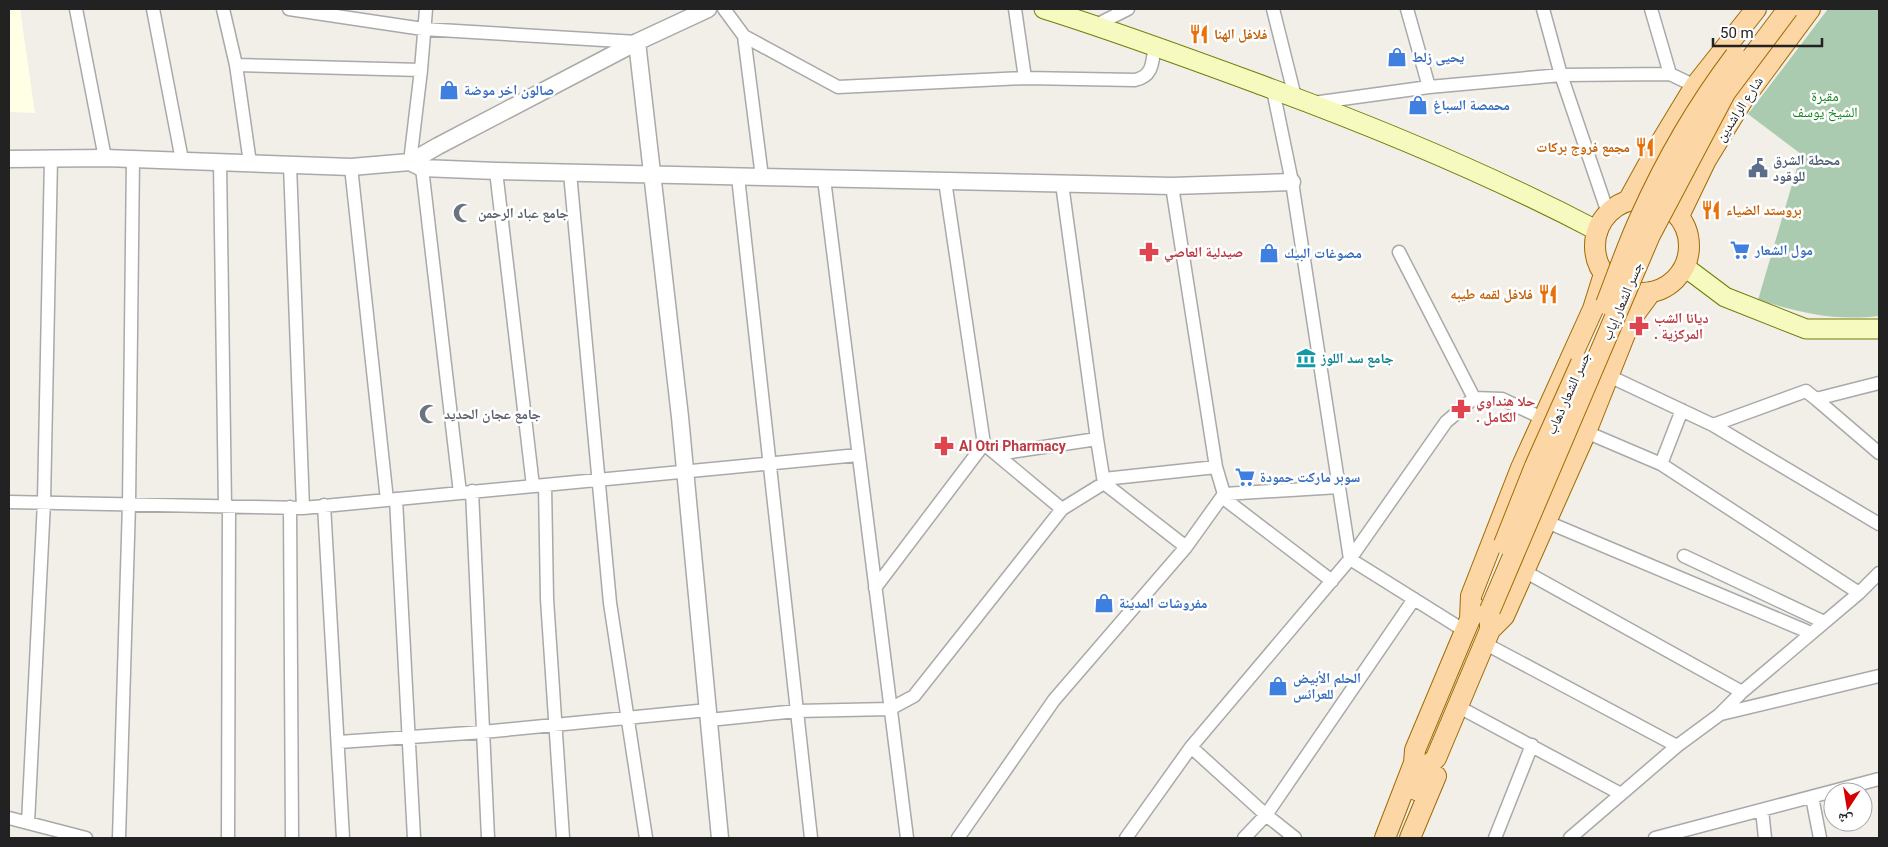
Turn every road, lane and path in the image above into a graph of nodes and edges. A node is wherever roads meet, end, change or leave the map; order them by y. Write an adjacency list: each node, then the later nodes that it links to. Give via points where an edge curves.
1 (76, 9): 35 (street)
2 (153, 9): 37 (street)
3 (223, 9): 24 (street)
4 (289, 9): 20 (street)
5 (426, 9): 20 (street)
6 (708, 9): 22 (street)
7 (724, 9): 21 (street)
8 (1015, 9): 28 (street)
9 (1044, 9): 19 (main road)
10 (1128, 9): 19 (street)
11 (1273, 9): 32 (street)
12 (1407, 9): 30 (street)
13 (1543, 9): 27 (street)
14 (1651, 9): 26 (street)
15 (1756, 9): 29 (main road)
16 (1771, 9): 105 (main road, جسر الشعار ذهاب, bridge, via 1712,86 1640,218 1597,329 1535,466)
17 (1788, 9): 105 (main road, جسر الشعار إياب, bridge, via 1725,93 1650,235)
18 (1810, 9): 55 (main road, شارع الراشدين, via 1742,101 1706,160)
19 (1096, 25): 23 (main road)
20 (423, 29): 22 (street); 25 (street)
21 (744, 36): 28 (street, via 838,88); 47 (street)
22 (638, 42): 41 (street, via 438,146); 45 (street)
23 (1155, 45): 28 (street, via 1151,66 1143,78); 31 (main road)
24 (236, 65): 25 (street); 39 (street)
25 (421, 70): 41 (street)
26 (1670, 74): 27 (street); 29 (street)
27 (1561, 75): 30 (street); 54 (street)
28 (1025, 78)
29 (1695, 86): 53 (main road)
30 (1429, 87): 32 (street)
31 (1273, 90): 32 (main road); 50 (street)
32 (1304, 100): 56 (main road, via 1459,164)
33 (9, 158): 34 (street)
34 (51, 158): 35 (street); 87 (street)
35 (105, 158): 36 (street)
36 (133, 158): 37 (street); 88 (street)
37 (182, 160): 38 (street)
38 (220, 162): 39 (street); 90 (street)
39 (250, 163): 40 (street)
40 (290, 164): 42 (street); 91 (street)
41 (416, 165): 42 (street); 43 (street); 83 (street)
42 (351, 167): 85 (street)
43 (496, 171): 44 (street); 81 (street)
44 (570, 173): 45 (street); 79 (street)
45 (653, 175): 46 (street); 78 (street)
46 (738, 177): 47 (street); 75 (street)
47 (762, 177): 48 (street)
48 (824, 178): 49 (street); 74 (street)
49 (945, 181): 51 (street); 71 (street)
50 (1292, 182): 52 (street); 82 (street)
51 (1062, 184): 52 (street); 70 (street)
52 (1172, 186): 77 (street)
53 (1628, 201): 54 (main road); 55 (main road, via 1655,200)
54 (1608, 213): 56 (main road)
55 (1679, 216): 58 (main road, via 1689,240)
56 (1598, 231): 59 (main road, via 1596,253)
57 (1399, 252): 64 (street)
58 (1685, 266): 60 (main road, via 1671,283); 61 (main road, via 1725,297 1806,330)
59 (1604, 274): 60 (main road, via 1630,291); 67 (main road, via 1593,309)
60 (1651, 292): 62 (main road, via 1634,315)
61 (1879, 329)
62 (1609, 376): 66 (street); 69 (main road)
63 (1879, 383): 65 (street)
64 (1474, 398): 67 (street, via 1502,399); 97 (street, via 1446,422)
65 (1816, 399): 68 (street, via 1806,391); 72 (street)
66 (1682, 410): 68 (street); 76 (street)
67 (1544, 419): 105 (main road, via 1521,468 1471,596)
68 (1713, 425): 94 (street)
69 (1586, 432): 76 (street); 93 (main road)
70 (1097, 439): 73 (street); 80 (street)
71 (984, 444): 73 (street); 101 (street)
72 (1879, 453)
73 (997, 454): 92 (street)
74 (858, 455): 75 (street); 101 (street)
75 (770, 464): 78 (street); 111 (street)
76 (1661, 464): 102 (street)
77 (1216, 467): 80 (street); 84 (street)
78 (685, 472): 79 (street); 113 (street)
79 (598, 480): 81 (street); 114 (street, via 610,604)
80 (1104, 481): 92 (street); 95 (street)
81 (539, 485): 83 (street); 115 (street)
82 (1339, 487): 84 (street); 97 (street)
83 (466, 492): 85 (street); 116 (street)
84 (1223, 496): 95 (street); 100 (street)
85 (392, 499): 89 (street); 117 (street)
86 (9, 502): 87 (street)
87 (44, 502): 88 (street); 130 (street)
88 (129, 504): 90 (street); 132 (street)
89 (324, 505): 91 (street); 118 (street)
90 (227, 506): 91 (street); 133 (street)
91 (296, 507): 134 (street)
92 (1062, 509): 110 (street, via 914,696)
93 (1546, 522): 98 (main road); 106 (street)
94 (1879, 524)
95 (1186, 546): 143 (street, via 1054,700)
96 (1684, 556): 104 (street)
97 (1350, 559): 100 (street); 103 (street)
98 (1524, 571): 105 (main road, via 1504,616); 108 (street)
99 (1879, 573): 102 (street)
100 (1332, 581): 121 (street)
101 (875, 588): 110 (street)
102 (1859, 593): 104 (street)
103 (1414, 599): 105 (street); 128 (street)
104 (1824, 622): 106 (street)
105 (1480, 623): 109 (main road); 120 (street); 122 (main road)
106 (1811, 633): 108 (street)
107 (1879, 676): 112 (street)
108 (1742, 692): 112 (street)
109 (1457, 706): 119 (street); 123 (main road)
110 (890, 708): 111 (street); 142 (street)
111 (797, 711): 113 (street); 141 (street)
112 (1719, 714): 120 (street)
113 (708, 715): 114 (street); 140 (street)
114 (627, 718): 115 (street); 139 (street)
115 (554, 724): 116 (street); 138 (street)
116 (483, 732): 117 (street); 137 (street)
117 (409, 736): 118 (street); 136 (street)
118 (339, 742): 135 (street)
119 (1532, 745): 125 (street); 151 (street)
120 (1677, 746): 125 (street)
121 (1191, 747): 128 (street); 144 (street)
122 (1415, 750): 147 (main road, via 1403,761); 148 (main road, via 1414,763)
123 (1436, 758): 149 (main road, via 1425,769); 150 (main road, via 1438,773)
124 (1879, 779): 126 (street)
125 (1621, 794): 152 (street)
126 (1812, 797): 127 (street); 155 (street)
127 (1762, 810): 153 (street); 154 (street)
128 (1266, 815): 145 (street); 146 (street)
129 (9, 818): 130 (street)
130 (28, 823): 131 (street)
131 (86, 838)
132 (119, 838)
133 (228, 838)
134 (292, 838)
135 (343, 838)
136 (414, 838)
137 (488, 838)
138 (563, 838)
139 (646, 838)
140 (720, 838)
141 (811, 838)
142 (907, 838)
143 (958, 838)
144 (1126, 838)
145 (1244, 838)
146 (1295, 838)
147 (1372, 838)
148 (1385, 838)
149 (1396, 838)
150 (1410, 838)
151 (1494, 838)
152 (1570, 838)
153 (1655, 838)
154 (1765, 838)
155 (1820, 838)

